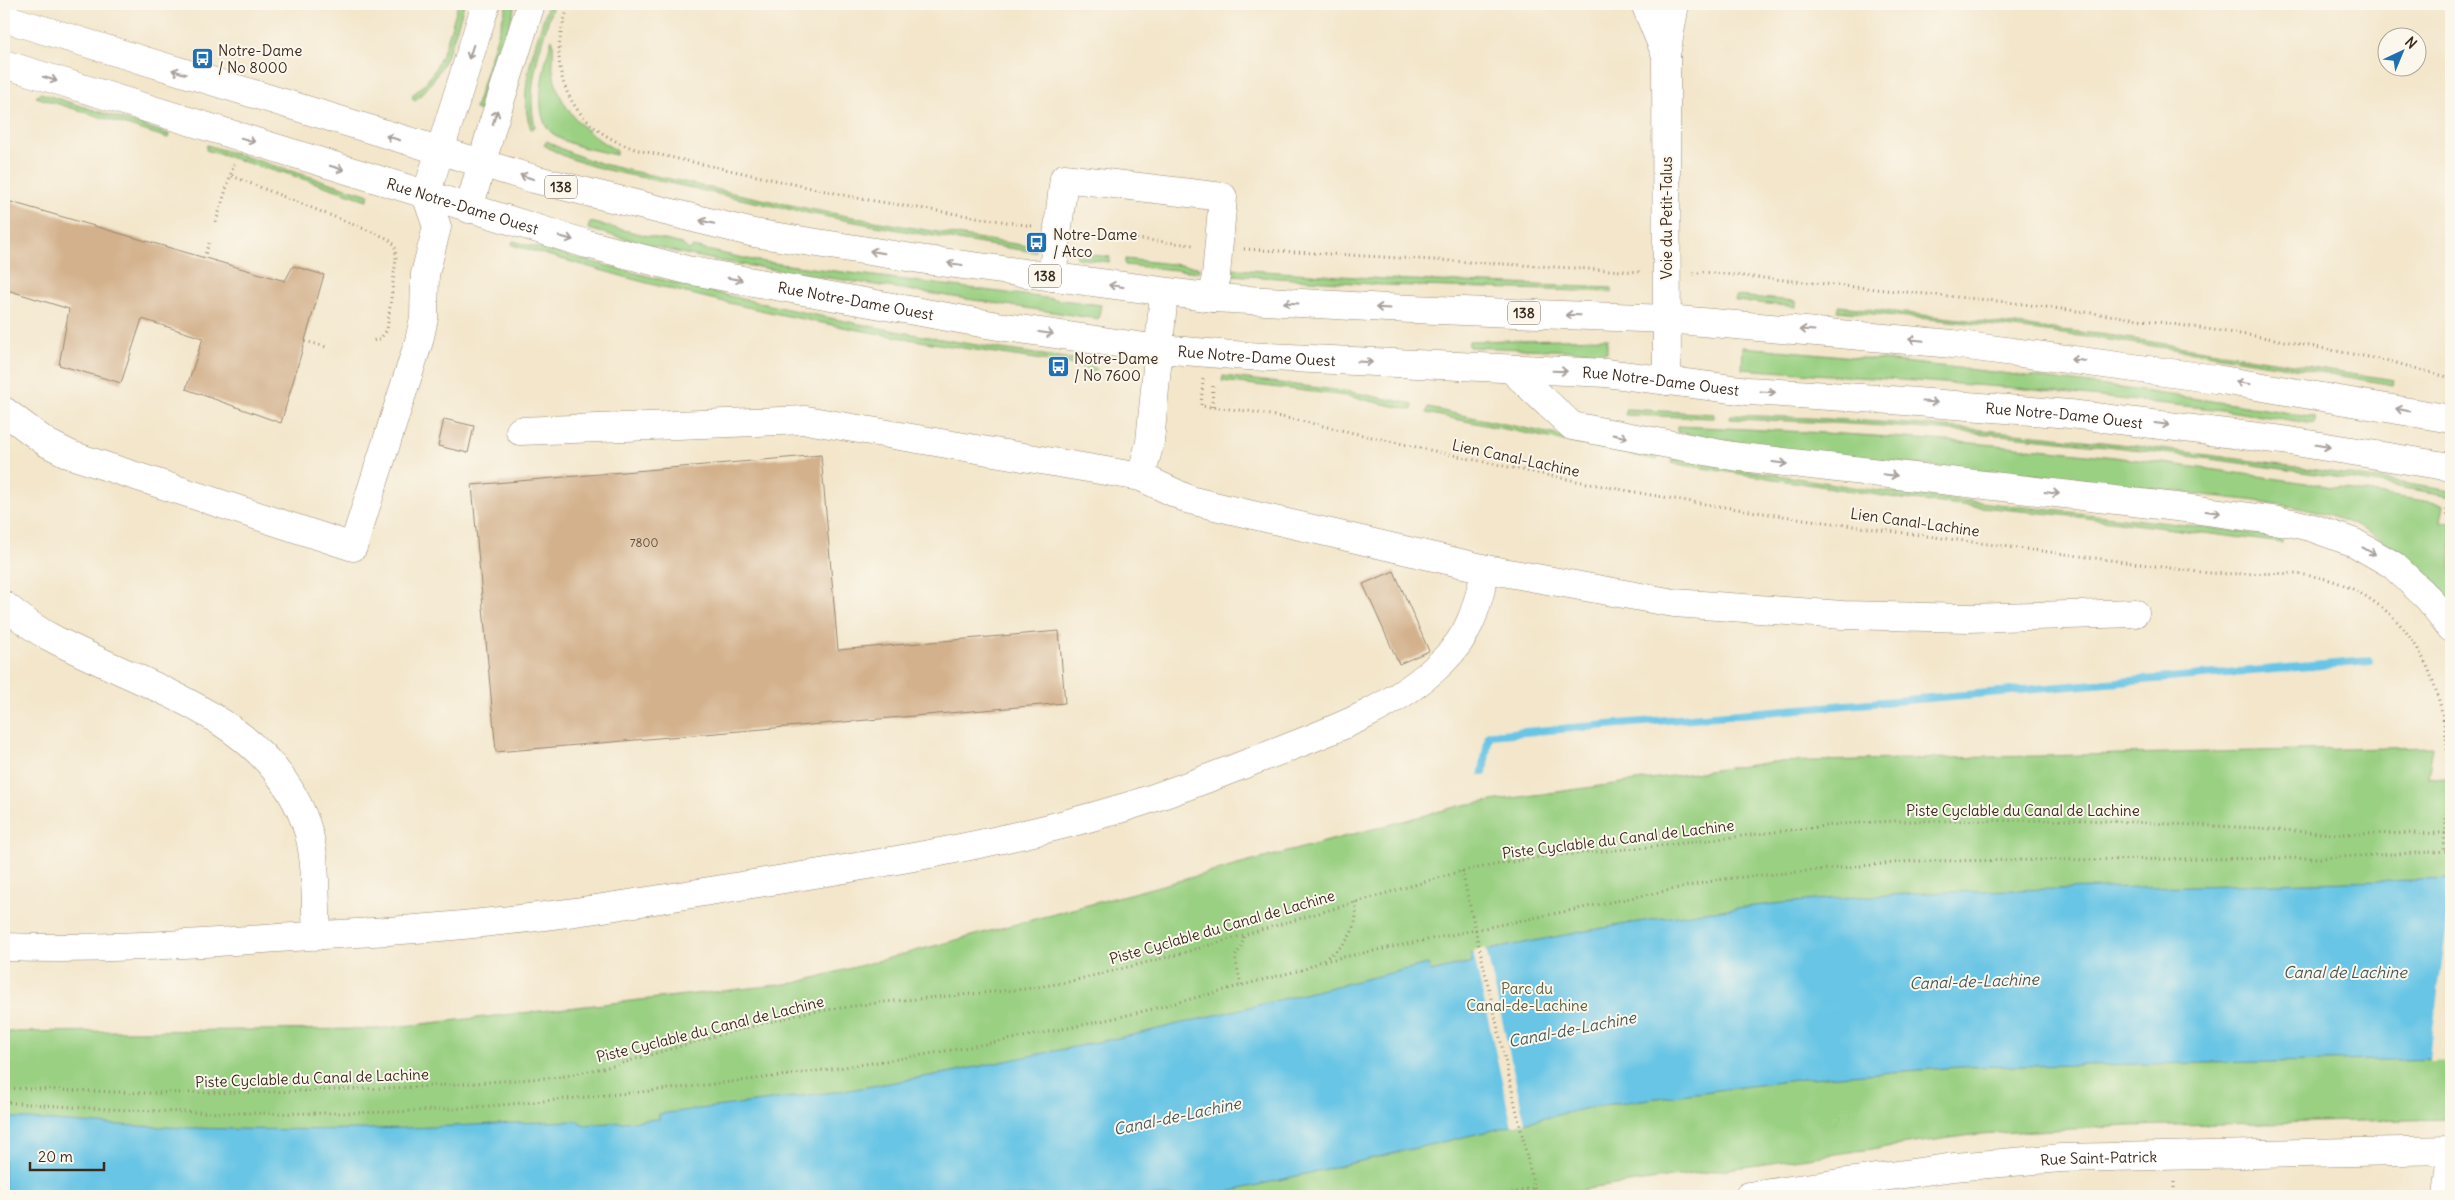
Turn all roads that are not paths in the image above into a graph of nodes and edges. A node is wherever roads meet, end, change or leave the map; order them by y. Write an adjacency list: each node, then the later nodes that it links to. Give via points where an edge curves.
1 (486, 4): 8 (main road, one-way to 8)
2 (532, 4): 9 (main road, one-way to 2)
3 (1645, 4): 6 (main road)
4 (1675, 4): 6 (main road)
5 (4, 18): 8 (main road, one-way to 5)
6 (1666, 55): 16 (main road, Voie du Petit-Talus)
7 (4, 64): 10 (main road, Rue Notre-Dame Ouest, one-way to 10)
8 (439, 151): 9 (main road); 10 (main road)
9 (481, 164): 11 (main road); 13 (main road, 138, one-way to 9, via 754,233 611,200)
10 (426, 195): 11 (main road, Rue Notre-Dame Ouest); 12 (main road)
11 (469, 209): 12 (main road); 17 (main road, Rue Notre-Dame Ouest, one-way to 17, via 687,270 988,324)
12 (437, 227): 20 (main road, via 425,274 424,318 419,341 353,547 71,455 48,443)
13 (1052, 277): 14 (main road, 138, one-way to 13); 15 (main road, via 1064,178 1223,197)
14 (1164, 292): 15 (main road, 138); 17 (main road)
15 (1214, 298): 16 (main road, 138, one-way to 15)
16 (1667, 319): 19 (main road, Voie du Petit-Talus); 21 (main road, one-way to 16, via 2288,390 2117,365 1894,338)
17 (1159, 349): 18 (main road, Rue Notre-Dame Ouest, one-way to 18); 24 (main road, via 1150,442)
18 (1511, 369): 19 (main road, Rue Notre-Dame Ouest, one-way to 19, via 1620,374); 28 (main road, one-way to 28, via 1572,426 1732,456 2204,510 2313,528 2355,543 2392,565 2428,598)
19 (1667, 381): 23 (main road, Rue Notre-Dame Ouest, one-way to 23, via 1748,391 1917,401 2126,420 2282,440)
20 (4, 411)
21 (2451, 419)
22 (520, 431): 24 (main road, via 806,420)
23 (2451, 467)
24 (1141, 477): 25 (main road, via 1190,500)
25 (1486, 569): 27 (main road, via 1674,603 1843,615 1969,618); 29 (main road, via 1474,617 1463,640 1430,673 1393,701 1311,738 1119,809 1042,830 866,866 641,903 487,923)
26 (4, 605): 29 (main road, via 50,638 165,689 207,713 242,738 282,776 295,796 309,836)
27 (2135, 613)
28 (2451, 628)
29 (317, 936): 30 (main road, via 106,948)
30 (4, 947)
31 (2451, 1150): 33 (main road, Rue Saint-Patrick, via 2008,1161)
32 (2451, 1163): 34 (main road)
33 (1749, 1196)
34 (2447, 1196)

